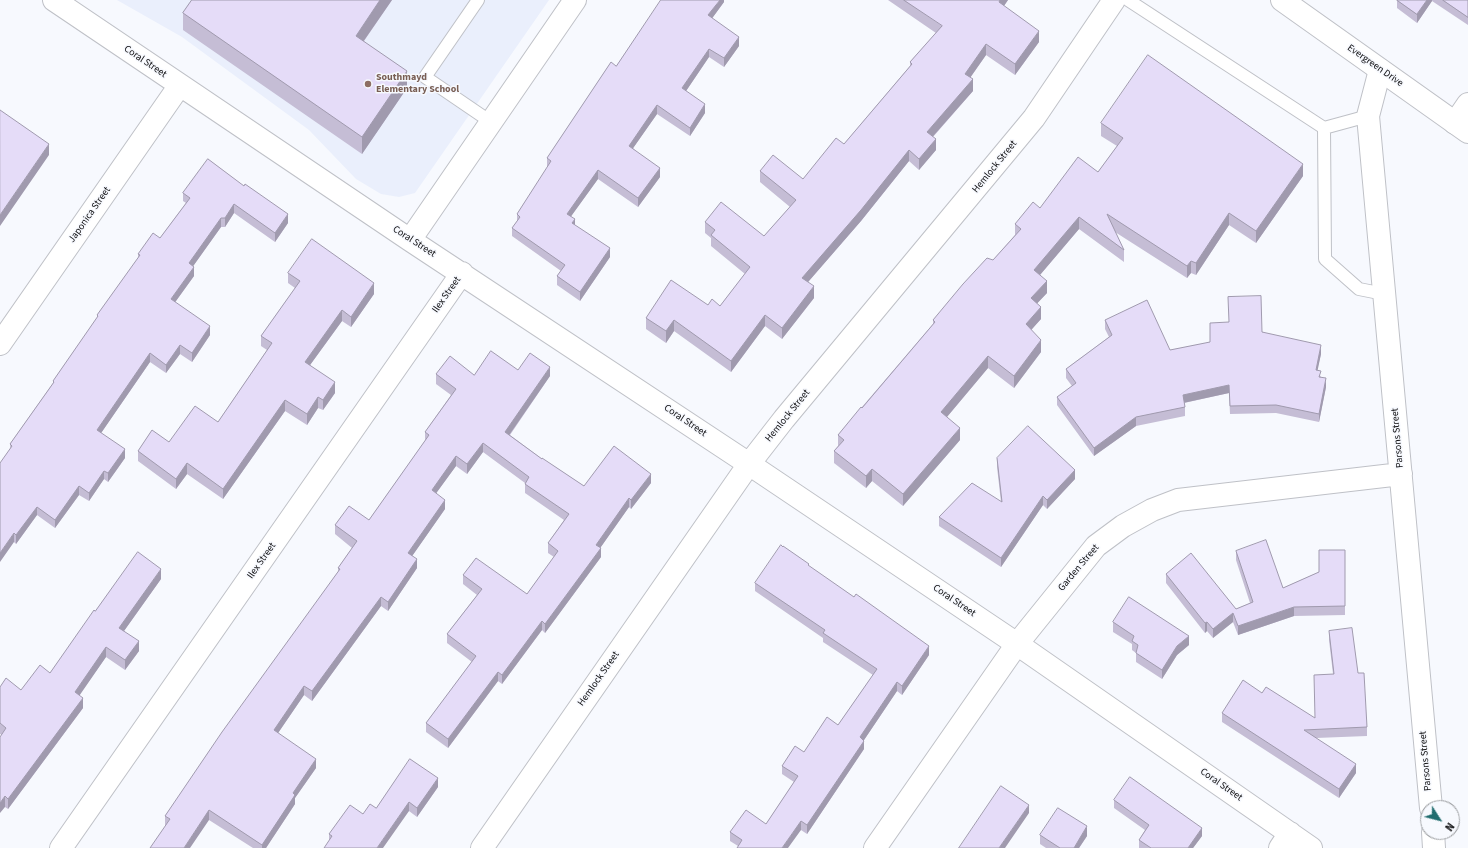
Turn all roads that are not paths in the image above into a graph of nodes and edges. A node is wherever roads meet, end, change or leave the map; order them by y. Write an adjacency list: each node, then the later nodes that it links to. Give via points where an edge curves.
1 (54, 0): 8 (street, Coral Street)
2 (478, 0): 11 (lane, via 425,77)
3 (575, 0): 11 (street)
4 (1114, 0): 18 (street, Hemlock Street, via 1034,118)
5 (1128, 0): 12 (lane)
6 (1282, 0): 7 (street, Evergreen Drive)
7 (1380, 70): 10 (street, Parsons Street); 13 (street, Evergreen Drive)
8 (180, 85): 14 (street, Coral Street); 17 (street, Japonica Street)
9 (1468, 104): 13 (street)
10 (1368, 116): 12 (lane); 16 (street, Parsons Street)
11 (491, 122): 14 (street)
12 (1324, 128): 16 (lane, via 1325,259 1360,289)
13 (1461, 128)
14 (410, 240): 15 (street, Coral Street)
15 (462, 274): 18 (street, Coral Street); 23 (street, Ilex Street)
16 (1384, 294): 19 (street, Parsons Street)
17 (0, 344)
18 (749, 464): 20 (street, Coral Street); 24 (street, Hemlock Street)
19 (1401, 474): 20 (street, Garden Street, via 1178,500 1152,510 1123,526 1096,546); 21 (street, Parsons Street)
20 (1017, 644): 22 (street, Coral Street); 25 (street, Garden Street)
21 (1430, 800)
22 (1285, 841): 26 (street, Coral Street)
23 (62, 848)
24 (482, 848)
25 (875, 848)
26 (1311, 848)

